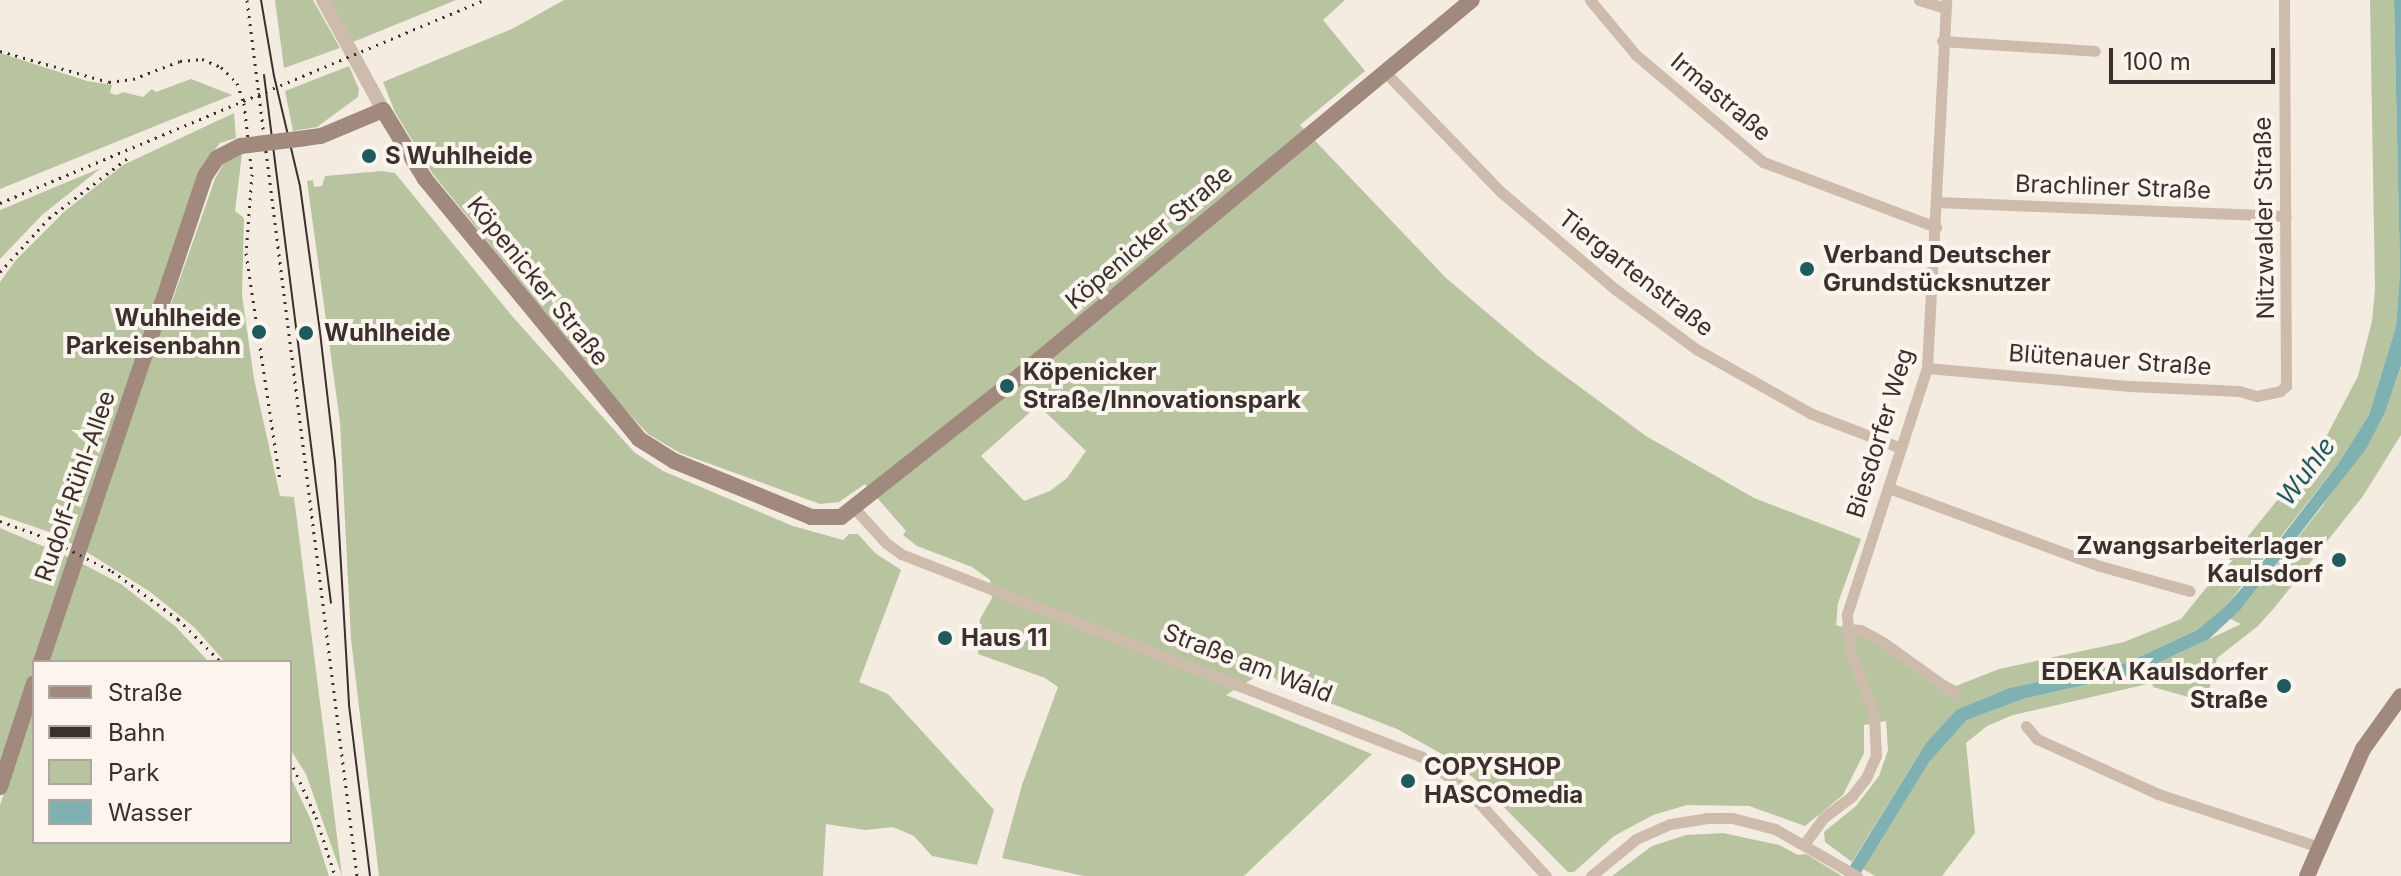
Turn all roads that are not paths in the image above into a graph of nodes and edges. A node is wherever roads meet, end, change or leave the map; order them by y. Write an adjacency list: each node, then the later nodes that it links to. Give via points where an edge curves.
1 (323, 0): 10 (street)
2 (1472, 0): 9 (main road, Köpenicker Straße)
3 (1590, 0): 13 (street, Irmastraße, via 1636,55 1763,162)
4 (1919, 0): 6 (street)
5 (2284, 0): 12 (street, Nitzwalder Straße)
6 (1945, 4): 7 (street, Biesdorfer Weg)
7 (1942, 41): 8 (street); 11 (street, Biesdorfer Weg)
8 (2095, 51)
9 (1385, 72): 16 (street, Tiergartenstraße, via 1501,192 1615,289 1696,349 1812,414); 18 (main road, Köpenicker Straße)
10 (383, 110): 18 (main road, Köpenicker Straße, via 425,179 639,439 674,461 811,517 841,517); 21 (main road, Rudolf-Rühl-Allee, bridge, via 321,136 241,146 217,158 205,176)
11 (1937, 202): 12 (street, Brachliner Straße); 13 (street, Biesdorfer Weg)
12 (2286, 216): 15 (street, Nitzwalder Straße)
13 (1936, 227): 14 (street, Biesdorfer Weg)
14 (1927, 368): 15 (street, Blütenauer Straße, via 2257,396); 16 (street, Biesdorfer Weg)
15 (2286, 386)
16 (1901, 448): 17 (street, Biesdorfer Weg)
17 (1889, 488): 19 (street, via 2100,566); 20 (street, Biesdorfer Weg)
18 (855, 509): 29 (street, Straße am Wald, via 896,551 1422,757 1469,792)
19 (2190, 591)
20 (1846, 629): 23 (street, via 1861,630 1884,643); 27 (street, via 1874,715 1876,756 1851,797 1823,818)
21 (42, 660)
22 (32, 689): 26 (main road)
23 (1954, 693)
24 (2401, 696): 28 (main road, via 2363,749)
25 (2026, 726): 28 (street, via 2037,739 2158,794)
26 (0, 787)
27 (1805, 843): 30 (street, via 1732,818 1686,821 1654,830 1619,850); 31 (street)
28 (2319, 847): 32 (main road)
29 (1546, 876)
30 (1591, 876)
31 (1857, 876)
32 (2307, 876)

